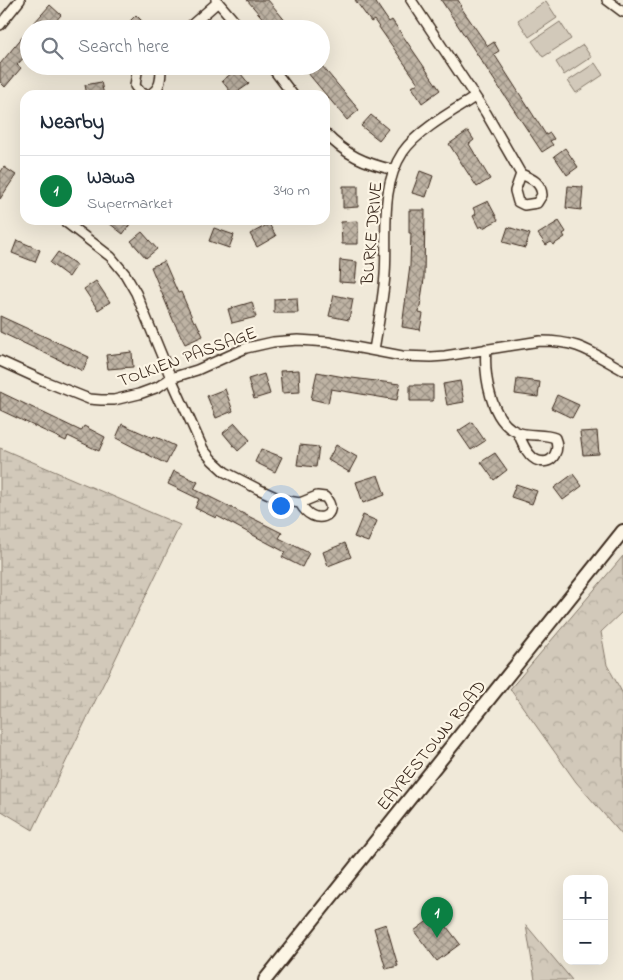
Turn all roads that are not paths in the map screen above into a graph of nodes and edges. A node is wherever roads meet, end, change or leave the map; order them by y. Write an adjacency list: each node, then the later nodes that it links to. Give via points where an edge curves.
1 (20, 0): 8 (street)
2 (410, 0): 15 (street)
3 (608, 0): 5 (street)
4 (217, 1): 6 (street); 7 (street)
5 (623, 12)
6 (197, 20)
7 (233, 20)
8 (1, 22)
9 (137, 75): 12 (street, via 135,86)
10 (160, 75): 13 (street)
11 (278, 75): 14 (street)
12 (138, 90)
13 (156, 90)
14 (289, 90)
15 (475, 97): 17 (street, BURKE DRIVE, via 410,142); 18 (street)
16 (330, 138): 17 (street, via 354,157)
17 (394, 170): 21 (street, BURKE DRIVE, via 388,191 385,275)
18 (521, 174)
19 (70, 225): 24 (street, via 112,257 125,274)
20 (486, 349): 21 (street, TOLKIEN PASSAGE, via 431,357 402,356); 23 (street, TOLKIEN PASSAGE, via 540,341 568,343 594,352); 25 (street, via 489,393 501,417)
21 (374, 350): 24 (street, TOLKIEN PASSAGE, via 313,341 273,342 246,348)
22 (0, 361): 24 (street, TOLKIEN PASSAGE, via 89,399 126,397 158,387)
23 (623, 370)
24 (172, 378): 26 (street, via 212,460 225,472 258,490)
25 (518, 433): 25 (street, via 555,438 555,456 538,461)
26 (300, 503)
27 (623, 531): 28 (street, EAYRESTOWN ROAD)
28 (265, 980)

